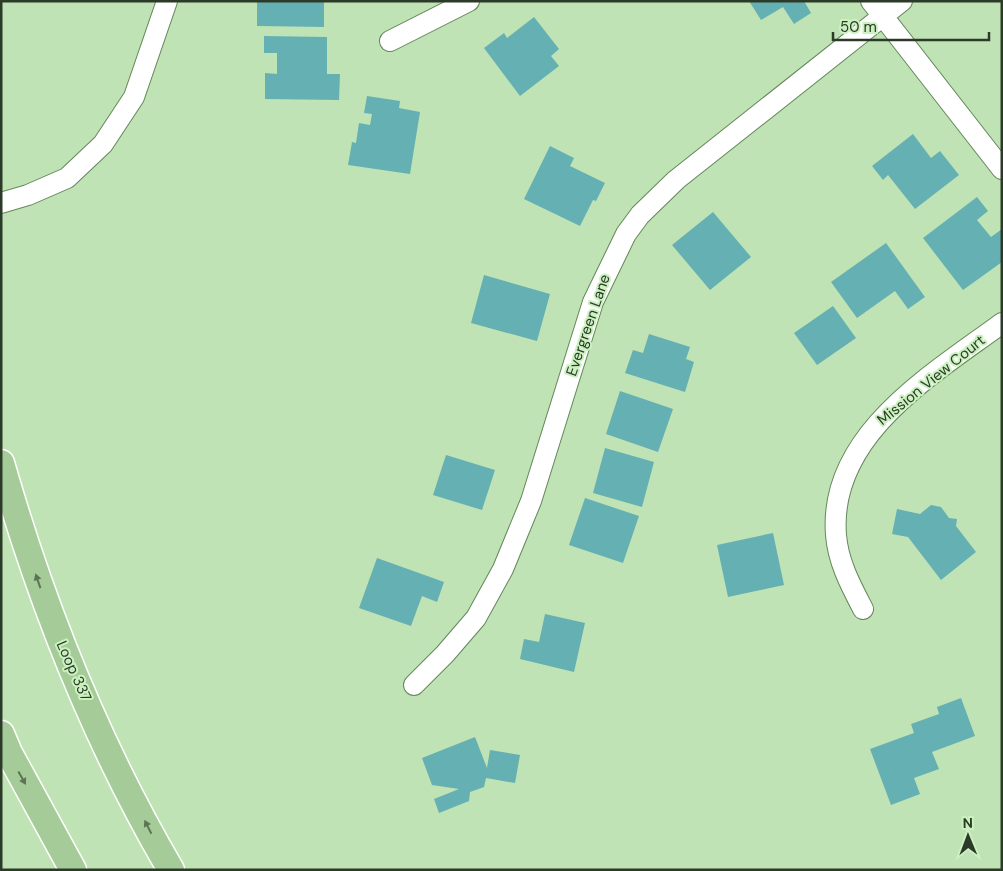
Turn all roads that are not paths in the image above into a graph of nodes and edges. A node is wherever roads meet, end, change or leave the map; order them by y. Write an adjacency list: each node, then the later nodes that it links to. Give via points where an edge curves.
1 (167, 1): 7 (street, via 134,97 103,144 66,178)
2 (469, 1): 5 (street)
3 (902, 1): 4 (street, Evergreen Lane)
4 (877, 9): 6 (street); 11 (street, Evergreen Lane, via 676,180 640,215 626,234 593,302 530,501 503,569 476,618)
5 (390, 41)
6 (1002, 169)
7 (1, 203)
8 (1002, 323): 10 (street, Mission View Court, via 879,421 851,461 837,508 836,535 842,564)
9 (1, 463): 14 (main road, Loop 337, one-way to 9, via 67,658 26,545)
10 (863, 610)
11 (414, 685)
12 (1, 734): 13 (main road, one-way to 13)
13 (73, 870)
14 (172, 870)

